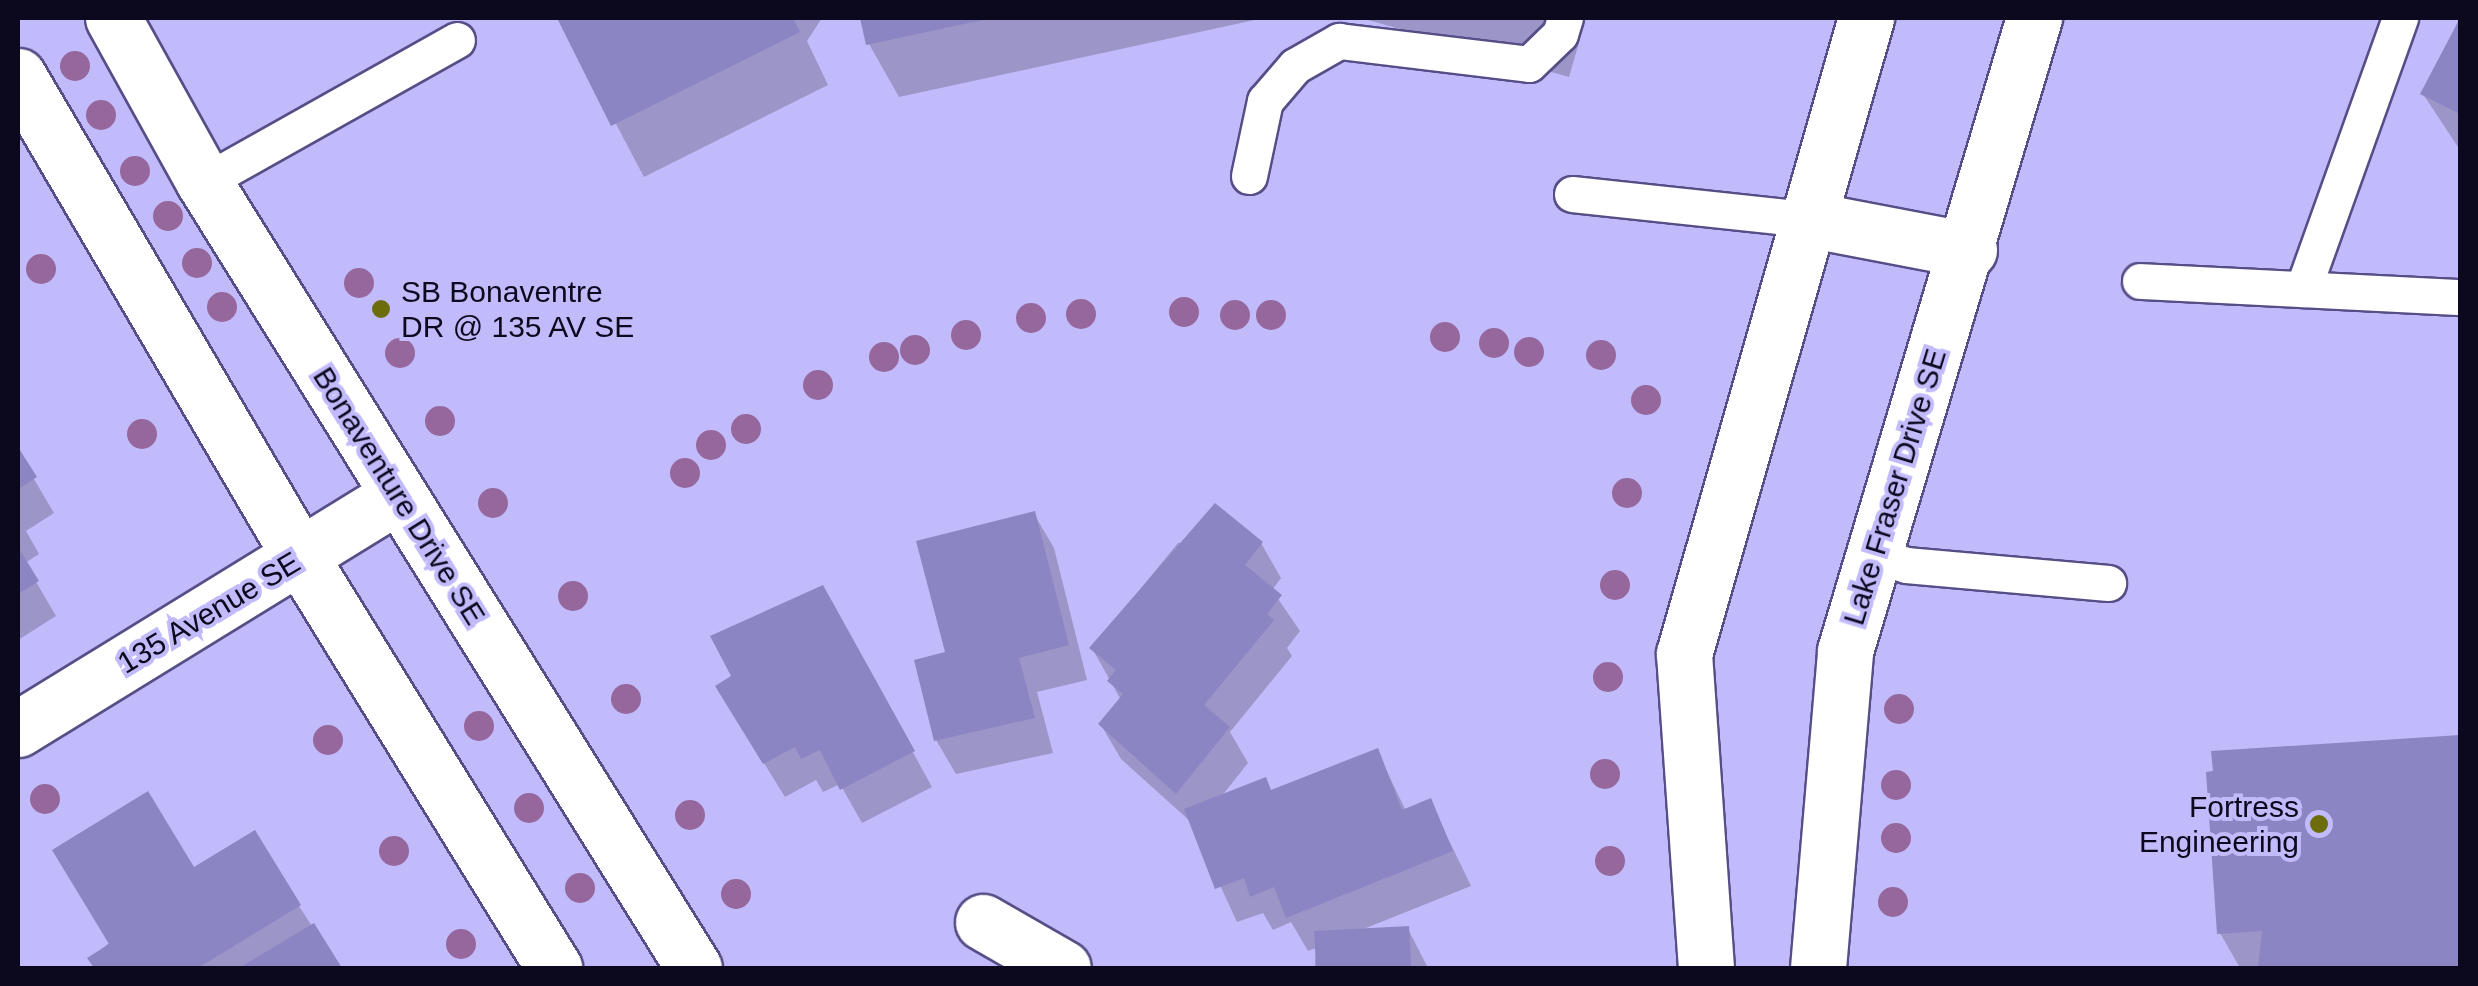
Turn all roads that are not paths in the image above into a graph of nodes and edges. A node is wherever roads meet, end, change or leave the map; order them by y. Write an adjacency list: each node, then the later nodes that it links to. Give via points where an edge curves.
1 (112, 18): 9 (street, Bonaventure Drive SE)
2 (1565, 18): 8 (lane, via 1560,34 1529,64 1338,41 1295,66 1266,101)
3 (1866, 18): 11 (street)
4 (2034, 18): 12 (street, Lake Fraser Drive SE)
5 (2400, 18): 14 (lane)
6 (457, 40): 9 (lane)
7 (18, 76): 18 (street)
8 (1249, 176)
9 (204, 182): 16 (street, Bonaventure Drive SE)
10 (1572, 194): 11 (lane)
11 (1808, 219): 12 (street); 25 (street, via 1684,654)
12 (1968, 250): 17 (street, Lake Fraser Drive SE)
13 (2140, 281): 14 (lane)
14 (2303, 290): 15 (lane)
15 (2460, 297)
16 (398, 495): 18 (street, 135 Avenue SE); 23 (street, Bonaventure Drive SE)
17 (1874, 555): 19 (lane, via 1906,566); 26 (street, Lake Fraser Drive SE, via 1845,651)
18 (300, 558): 20 (street, 135 Avenue SE); 22 (street)
19 (2108, 583)
20 (18, 729)
21 (983, 922): 24 (street)
22 (554, 968)
23 (694, 968)
24 (1063, 968)
25 (1706, 968)
26 (1818, 968)

